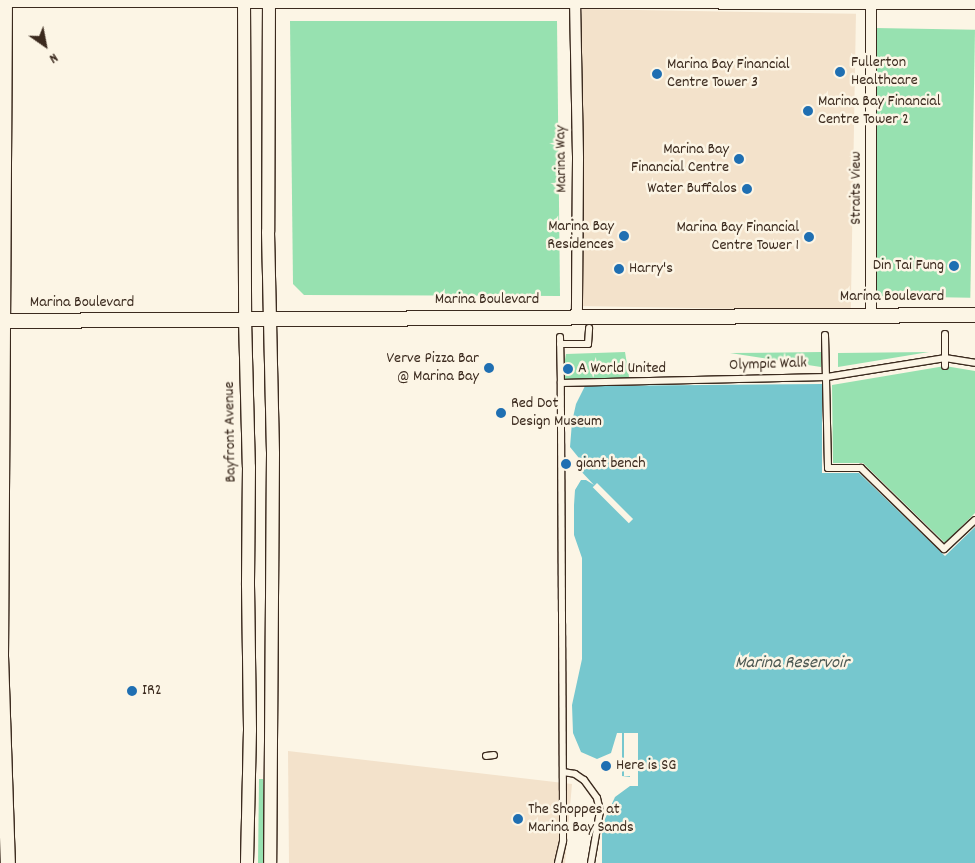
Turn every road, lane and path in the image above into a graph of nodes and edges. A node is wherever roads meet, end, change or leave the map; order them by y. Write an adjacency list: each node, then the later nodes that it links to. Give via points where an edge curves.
1 (0, 0): 2 (main road)
2 (4, 0): 3 (main road); 13 (main road)
3 (244, 0): 4 (main road); 11 (main road, Bayfront Avenue)
4 (269, 0): 5 (main road); 12 (main road)
5 (575, 1): 6 (main road); 10 (street, Marina Way)
6 (871, 1): 7 (main road); 9 (street, Straits View)
7 (975, 2)
8 (975, 314): 9 (main road, Marina Boulevard)
9 (871, 315): 10 (main road, Marina Boulevard)
10 (577, 317): 12 (main road, Marina Boulevard)
11 (245, 319): 12 (main road, Marina Boulevard); 13 (main road, Marina Boulevard); 27 (main road, Bayfront Avenue, via 250,730)
12 (269, 319): 28 (main road, via 273,454)
13 (2, 321): 26 (main road, via 1,656)
14 (589, 328): 21 (street, via 588,344 560,341)
15 (945, 334): 17 (street)
16 (825, 335): 20 (street)
17 (945, 358): 18 (street, Olympic Walk); 19 (street); 20 (street, Olympic Walk)
18 (975, 363)
19 (945, 366)
20 (827, 377): 21 (street, Olympic Walk); 22 (street, via 828,468 861,468 944,549)
21 (561, 383): 25 (street)
22 (975, 520)
23 (494, 755): 24 (street)
24 (486, 756)
25 (564, 772): 29 (street, via 563,841); 30 (street, via 584,780 597,798 600,811)
26 (8, 863)
27 (247, 863)
28 (270, 863)
29 (558, 863)
30 (591, 863)

